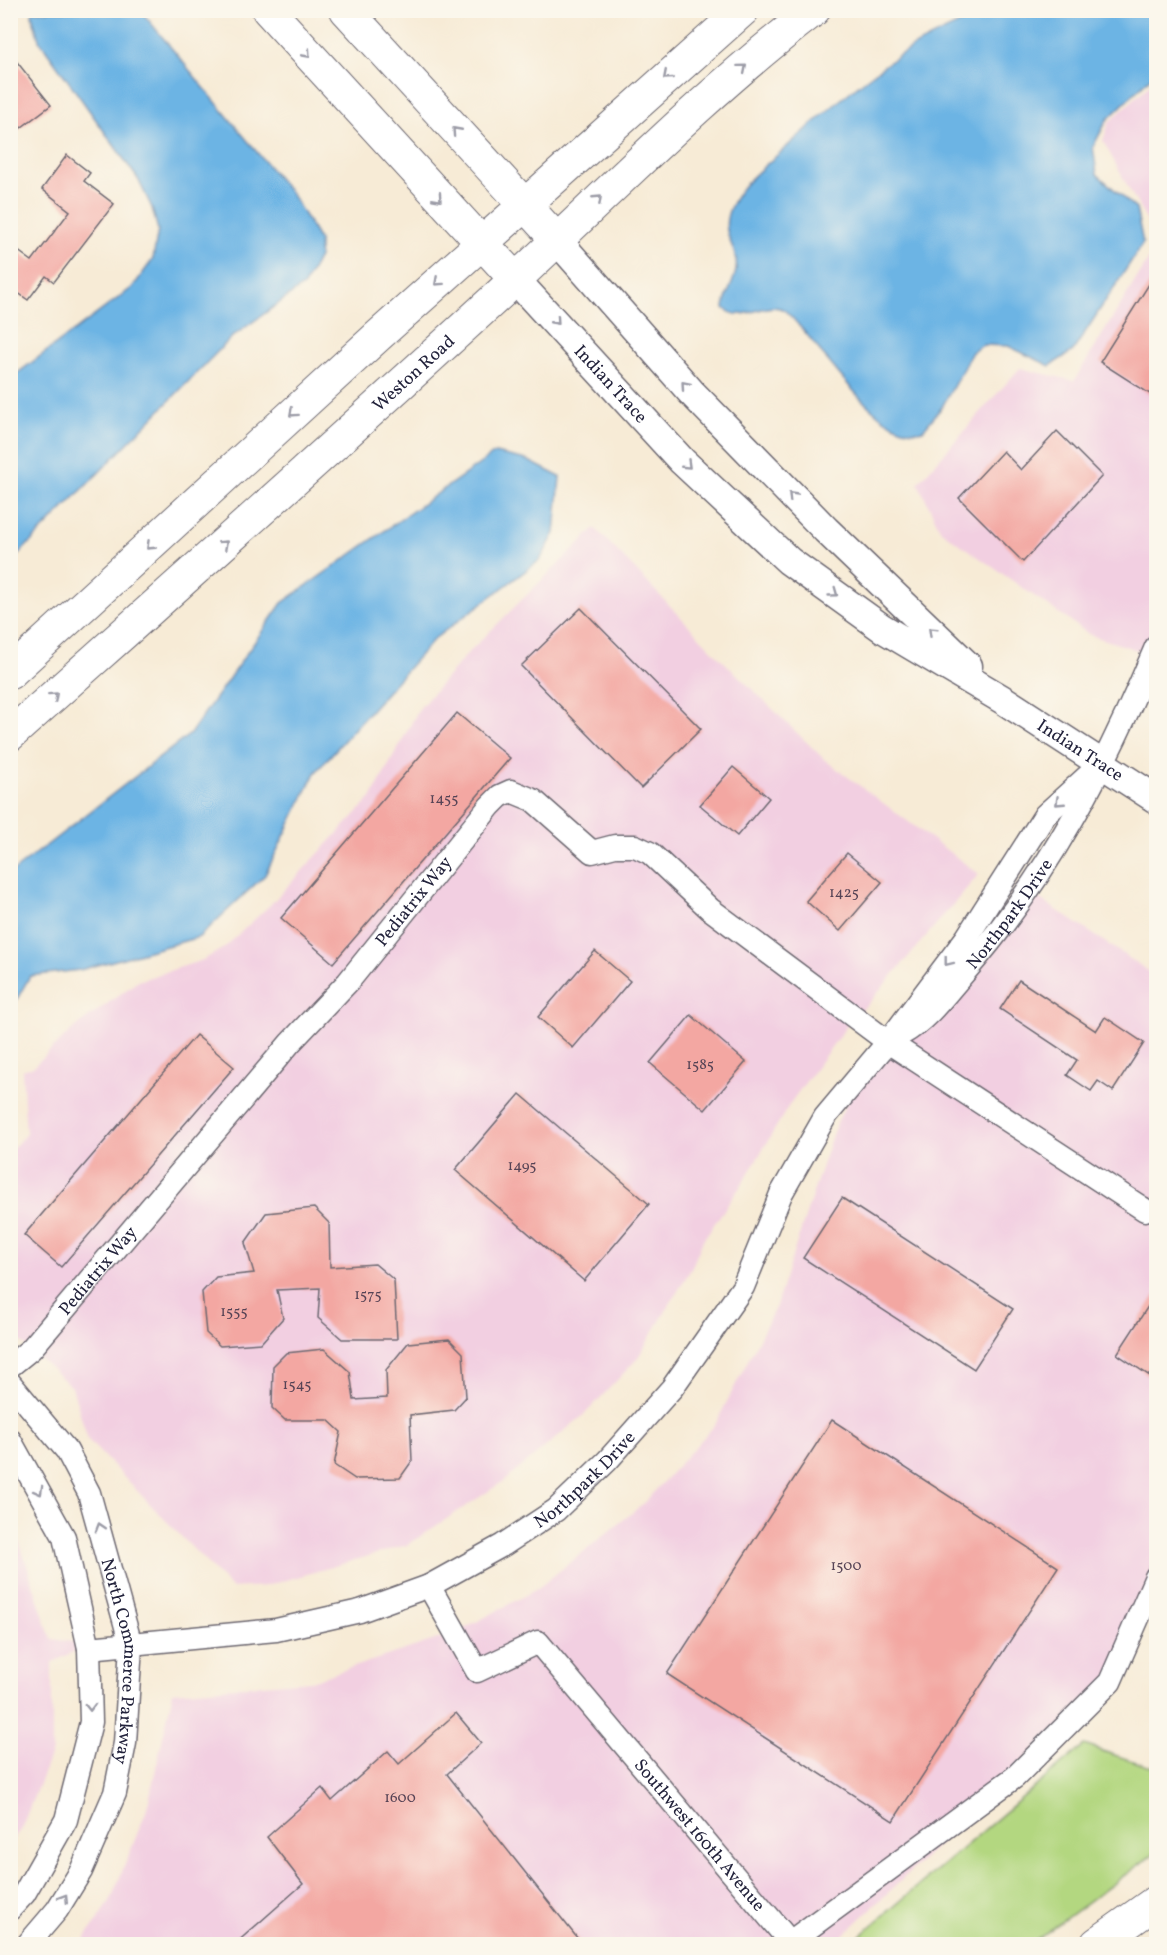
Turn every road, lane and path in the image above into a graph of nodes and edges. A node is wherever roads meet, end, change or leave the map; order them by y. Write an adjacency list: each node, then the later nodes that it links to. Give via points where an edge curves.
1 (268, 10): 7 (main road, Indian Trace, one-way to 7)
2 (346, 10): 5 (main road, Indian Trace, one-way to 2)
3 (743, 10): 5 (main road, one-way to 5)
4 (814, 10): 6 (main road, Weston Road, one-way to 4, via 708,98)
5 (524, 204): 6 (main road, Indian Trace); 7 (main road)
6 (556, 239): 8 (main road, Weston Road); 11 (street, Indian Trace, one-way to 6, via 826,530 691,392)
7 (481, 243): 8 (main road, Indian Trace); 10 (main road, one-way to 10)
8 (515, 279): 11 (street, Indian Trace, one-way to 11, via 682,461 789,561 882,628); 12 (main road, Weston Road, one-way to 8)
9 (1156, 647): 13 (street, Northpark Drive, via 1128,715)
10 (10, 673)
11 (1005, 701): 13 (street, Indian Trace)
12 (10, 735)
13 (1102, 763): 14 (street, Indian Trace); 15 (street, Northpark Drive, via 1045,815 967,937)
14 (1156, 799)
15 (888, 1042): 16 (street); 17 (street, Pediatrix Way, via 710,909 650,853 635,846 592,852 533,800 511,791 490,807 348,982 290,1043 31,1349); 21 (street, Northpark Drive, via 825,1117 781,1194 743,1287 672,1388 608,1461 556,1510)
16 (1145, 1210)
17 (10, 1366)
18 (10, 1383): 22 (street, North Commerce Parkway, one-way to 18, via 89,1493 67,1451)
19 (10, 1440): 23 (street, North Commerce Parkway, one-way to 23, via 64,1537)
20 (1156, 1576): 21 (street, Southwest 160th Avenue, via 1110,1682 1015,1777 790,1942 538,1642 477,1671)
21 (429, 1587): 22 (street, Northpark Drive, via 360,1611 276,1630)
22 (131, 1645): 23 (street, Northpark Drive); 26 (street, North Commerce Parkway, one-way to 22, via 57,1910 81,1871 115,1793 124,1743)
23 (89, 1648): 25 (street, North Commerce Parkway, one-way to 25, via 91,1722 66,1820 24,1894)
24 (1156, 1902): 27 (highway)
25 (10, 1909)
26 (28, 1944)
27 (1097, 1944)

